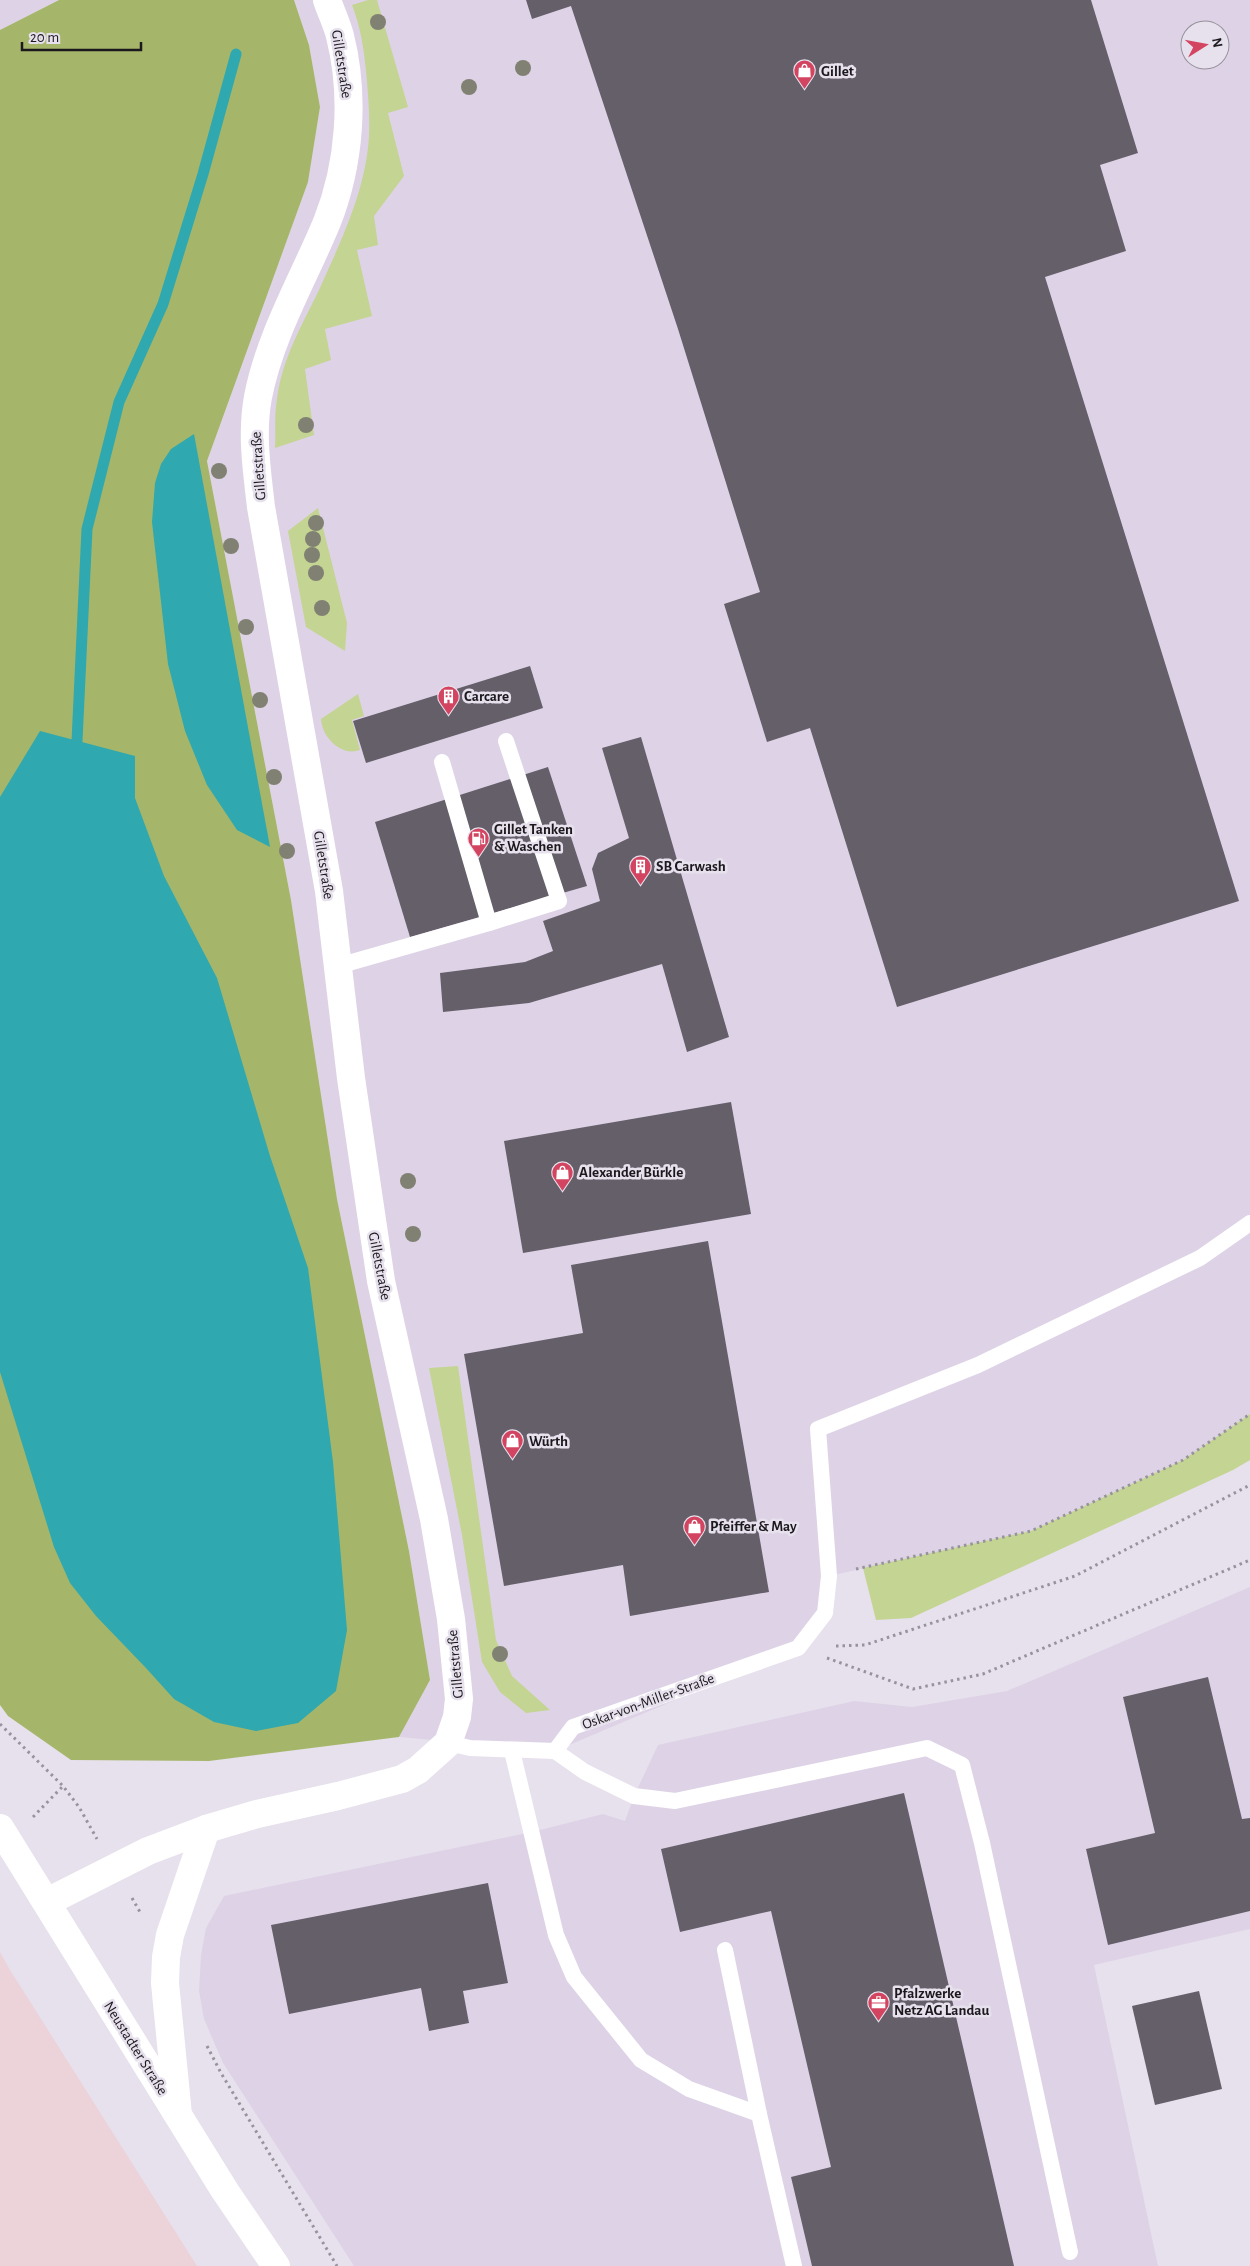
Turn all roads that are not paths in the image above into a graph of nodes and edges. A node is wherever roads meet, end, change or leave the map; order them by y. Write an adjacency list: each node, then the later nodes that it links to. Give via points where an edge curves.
1 (327, 0): 5 (street, Gilletstraße, via 340,34 347,88 348,128 342,174 328,221 275,337 267,362 258,399 254,452 260,507 329,891)
2 (506, 741): 4 (lane, via 559,902)
3 (442, 762): 4 (lane)
4 (489, 923): 5 (lane)
5 (338, 966): 7 (street, Gilletstraße, via 380,1271 434,1519 451,1619 459,1699)
6 (1250, 1223): 9 (lane, Oskar-von-Miller-Straße, via 1200,1258 978,1365 818,1429 829,1576 825,1613 798,1648 573,1727)
7 (448, 1743): 8 (lane); 11 (street, via 418,1770 402,1779)
8 (512, 1751): 9 (lane); 14 (lane, via 556,1935 574,1977 641,2060 689,2089)
9 (555, 1751): 16 (lane, via 585,1772 634,1796 675,1801 927,1748 962,1765 982,1843)
10 (0, 1828): 12 (street, Neustadter Straße)
11 (206, 1829): 12 (street, via 148,1851); 15 (street, via 170,1935 166,1957 165,1983)
12 (47, 1902): 15 (street, Neustadter Straße)
13 (725, 1950): 14 (lane)
14 (759, 2114): 18 (lane)
15 (178, 2115): 17 (street, Neustadter Straße)
16 (1070, 2252)
17 (276, 2266)
18 (794, 2266)

